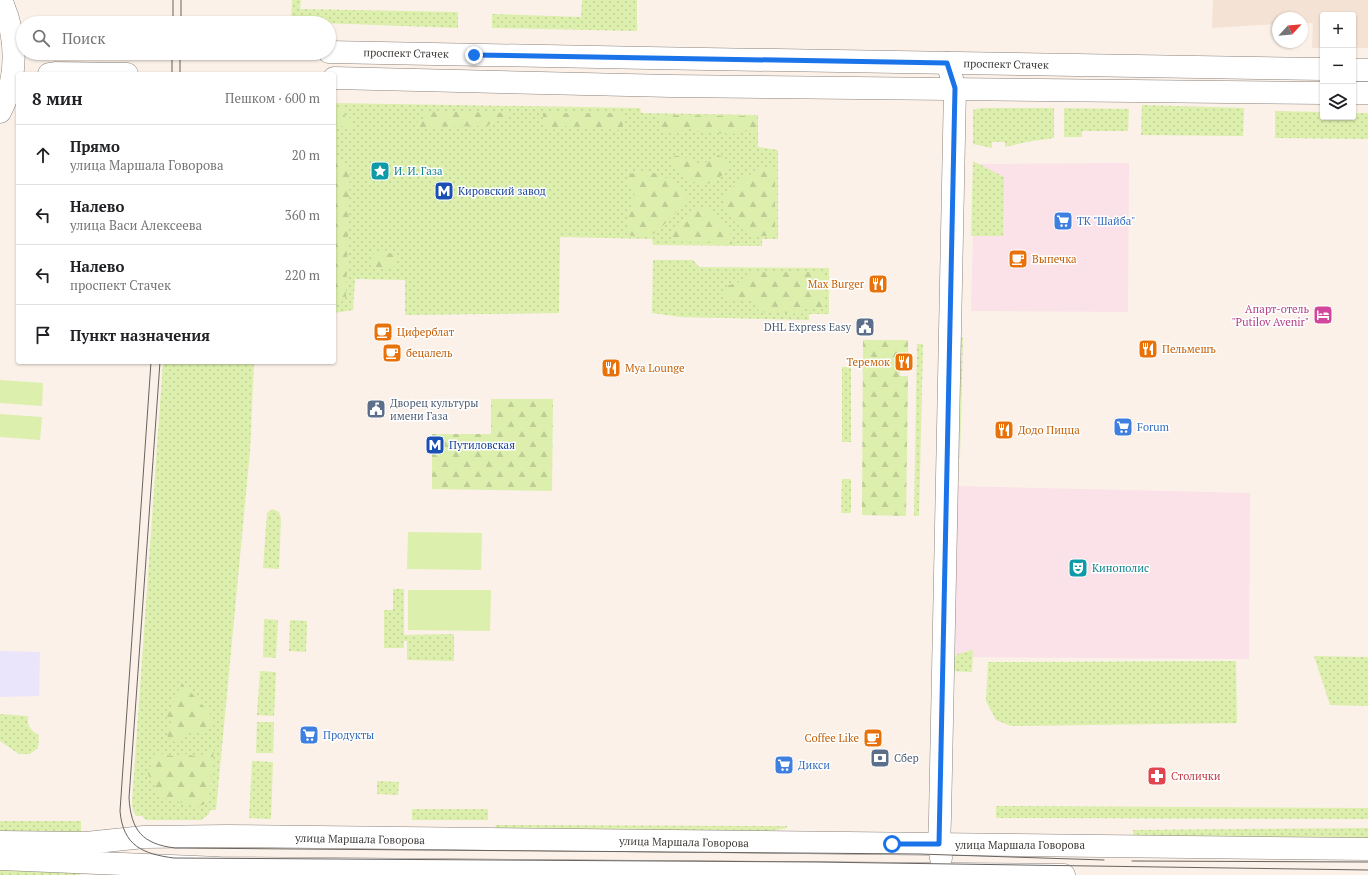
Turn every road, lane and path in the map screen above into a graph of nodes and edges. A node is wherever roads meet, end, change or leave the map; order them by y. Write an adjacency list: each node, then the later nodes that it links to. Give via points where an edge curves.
1 (4, 6): 2 (main road); 14 (main road, via 12,31 14,51 9,89)
2 (16, 22)
3 (336, 52): 4 (main road, проспект Стачек)
4 (947, 63): 5 (main road, проспект Стачек); 9 (main road)
5 (1320, 69)
6 (1356, 70): 7 (main road)
7 (1368, 70)
8 (336, 78): 9 (main road)
9 (955, 88): 10 (main road); 17 (main road)
10 (1320, 93)
11 (1356, 93): 12 (main road)
12 (1368, 93)
13 (16, 98): 15 (main road)
14 (0, 112)
15 (0, 118)
16 (0, 842): 17 (main road, улица Маршала Говорова, via 86,843 144,837 227,836)
17 (930, 844): 18 (main road, улица Маршала Говорова); 20 (main road); 21 (main road)
18 (1368, 849)
19 (0, 859): 20 (main road, via 226,868)
20 (915, 873): 21 (main road)
21 (944, 873): 22 (main road)
22 (1064, 875)

